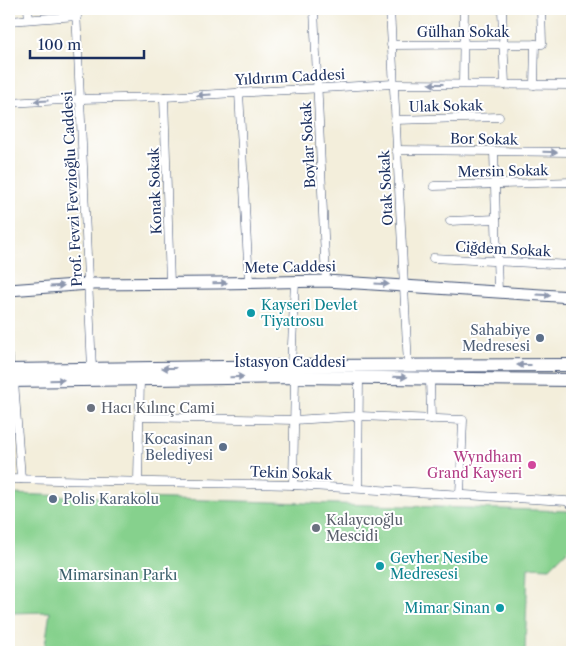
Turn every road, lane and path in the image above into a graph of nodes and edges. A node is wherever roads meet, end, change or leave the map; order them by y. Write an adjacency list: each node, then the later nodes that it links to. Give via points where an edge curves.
1 (28, 9): 9 (street)
2 (314, 9): 3 (street); 20 (street, Boylar Sokak)
3 (330, 9)
4 (390, 9): 14 (street, Otak Sokak)
5 (464, 9): 11 (street)
6 (502, 9): 12 (street)
7 (541, 9): 13 (street, via 542,44)
8 (76, 12): 9 (street); 23 (street, Prof. Fevzi Fevzioğlu Caddesi)
9 (29, 19): 10 (street)
10 (9, 21)
11 (463, 44): 12 (street, Gülhan Sokak); 14 (street, Gülhan Sokak); 16 (street)
12 (504, 44): 13 (street, Gülhan Sokak); 17 (street)
13 (535, 44): 18 (street)
14 (391, 45): 15 (street, Otak Sokak)
15 (393, 84): 16 (street, Yıldırım Caddesi, one-way to 15); 20 (street, Yıldırım Caddesi); 26 (street, Otak Sokak)
16 (463, 84): 17 (street, Yıldırım Caddesi)
17 (505, 85): 18 (street, Yıldırım Caddesi)
18 (534, 85): 19 (street, Yıldırım Caddesi)
19 (572, 85)
20 (318, 88): 21 (street, Yıldırım Caddesi); 39 (street, Boylar Sokak)
21 (239, 92): 22 (street, Yıldırım Caddesi, one-way to 22); 40 (street)
22 (164, 97): 23 (street, Yıldırım Caddesi); 42 (street, Konak Sokak)
23 (80, 99): 24 (street, Yıldırım Caddesi, one-way to 24); 41 (street, Prof. Fevzi Fevzioğlu Caddesi)
24 (9, 103)
25 (499, 117): 26 (street, Ulak Sokak)
26 (395, 120): 27 (street, Otak Sokak)
27 (396, 150): 28 (street, Bor Sokak); 43 (street, Otak Sokak)
28 (494, 151): 29 (street, Bor Sokak, one-way to 29); 31 (street)
29 (572, 152)
30 (572, 182): 31 (street, Mersin Sokak)
31 (495, 184): 32 (street, Mersin Sokak); 33 (street)
32 (434, 186)
33 (496, 219): 34 (street); 36 (street)
34 (450, 221)
35 (433, 258): 36 (street, Ciğdem Sokak)
36 (497, 261): 37 (street, Ciğdem Sokak); 45 (street)
37 (572, 265)
38 (295, 281): 39 (street, Mete Caddesi); 40 (street, Mete Caddesi); 51 (street)
39 (326, 281): 43 (street, Mete Caddesi, one-way to 43)
40 (249, 282): 42 (street, Mete Caddesi, one-way to 40)
41 (88, 284): 42 (street, Mete Caddesi); 44 (street, Mete Caddesi, one-way to 41); 50 (street, Prof. Fevzi Fevzioğlu Caddesi)
42 (170, 284)
43 (403, 285): 45 (street, Mete Caddesi); 49 (street, Otak Sokak)
44 (9, 290)
45 (498, 292): 46 (street, Mete Caddesi, one-way to 46)
46 (572, 297)
47 (9, 358): 52 (street)
48 (572, 365): 49 (main road, İstasyon Caddesi, one-way to 49)
49 (408, 366): 51 (main road, İstasyon Caddesi)
50 (92, 369): 51 (main road, İstasyon Caddesi, one-way to 50); 52 (main road, İstasyon Caddesi)
51 (293, 371): 53 (main road, İstasyon Caddesi); 54 (main road, İstasyon Caddesi, one-way to 51); 60 (street)
52 (10, 375): 54 (main road, İstasyon Caddesi, one-way to 54); 62 (street)
53 (359, 377): 55 (main road, İstasyon Caddesi, one-way to 55); 57 (street)
54 (140, 378): 58 (street)
55 (430, 378): 56 (main road, İstasyon Caddesi); 59 (street)
56 (572, 380)
57 (359, 416): 59 (street); 60 (street); 65 (street)
58 (140, 417): 60 (street); 63 (street)
59 (431, 419): 66 (street, via 463,420)
60 (294, 420): 64 (street)
61 (9, 479): 62 (street, Tekin Sokak)
62 (21, 479): 63 (street, Tekin Sokak)
63 (138, 482): 64 (street, Tekin Sokak)
64 (292, 486): 65 (street, Tekin Sokak)
65 (358, 488): 66 (street, Tekin Sokak)
66 (460, 495): 67 (street, Tekin Sokak)
67 (572, 505)

